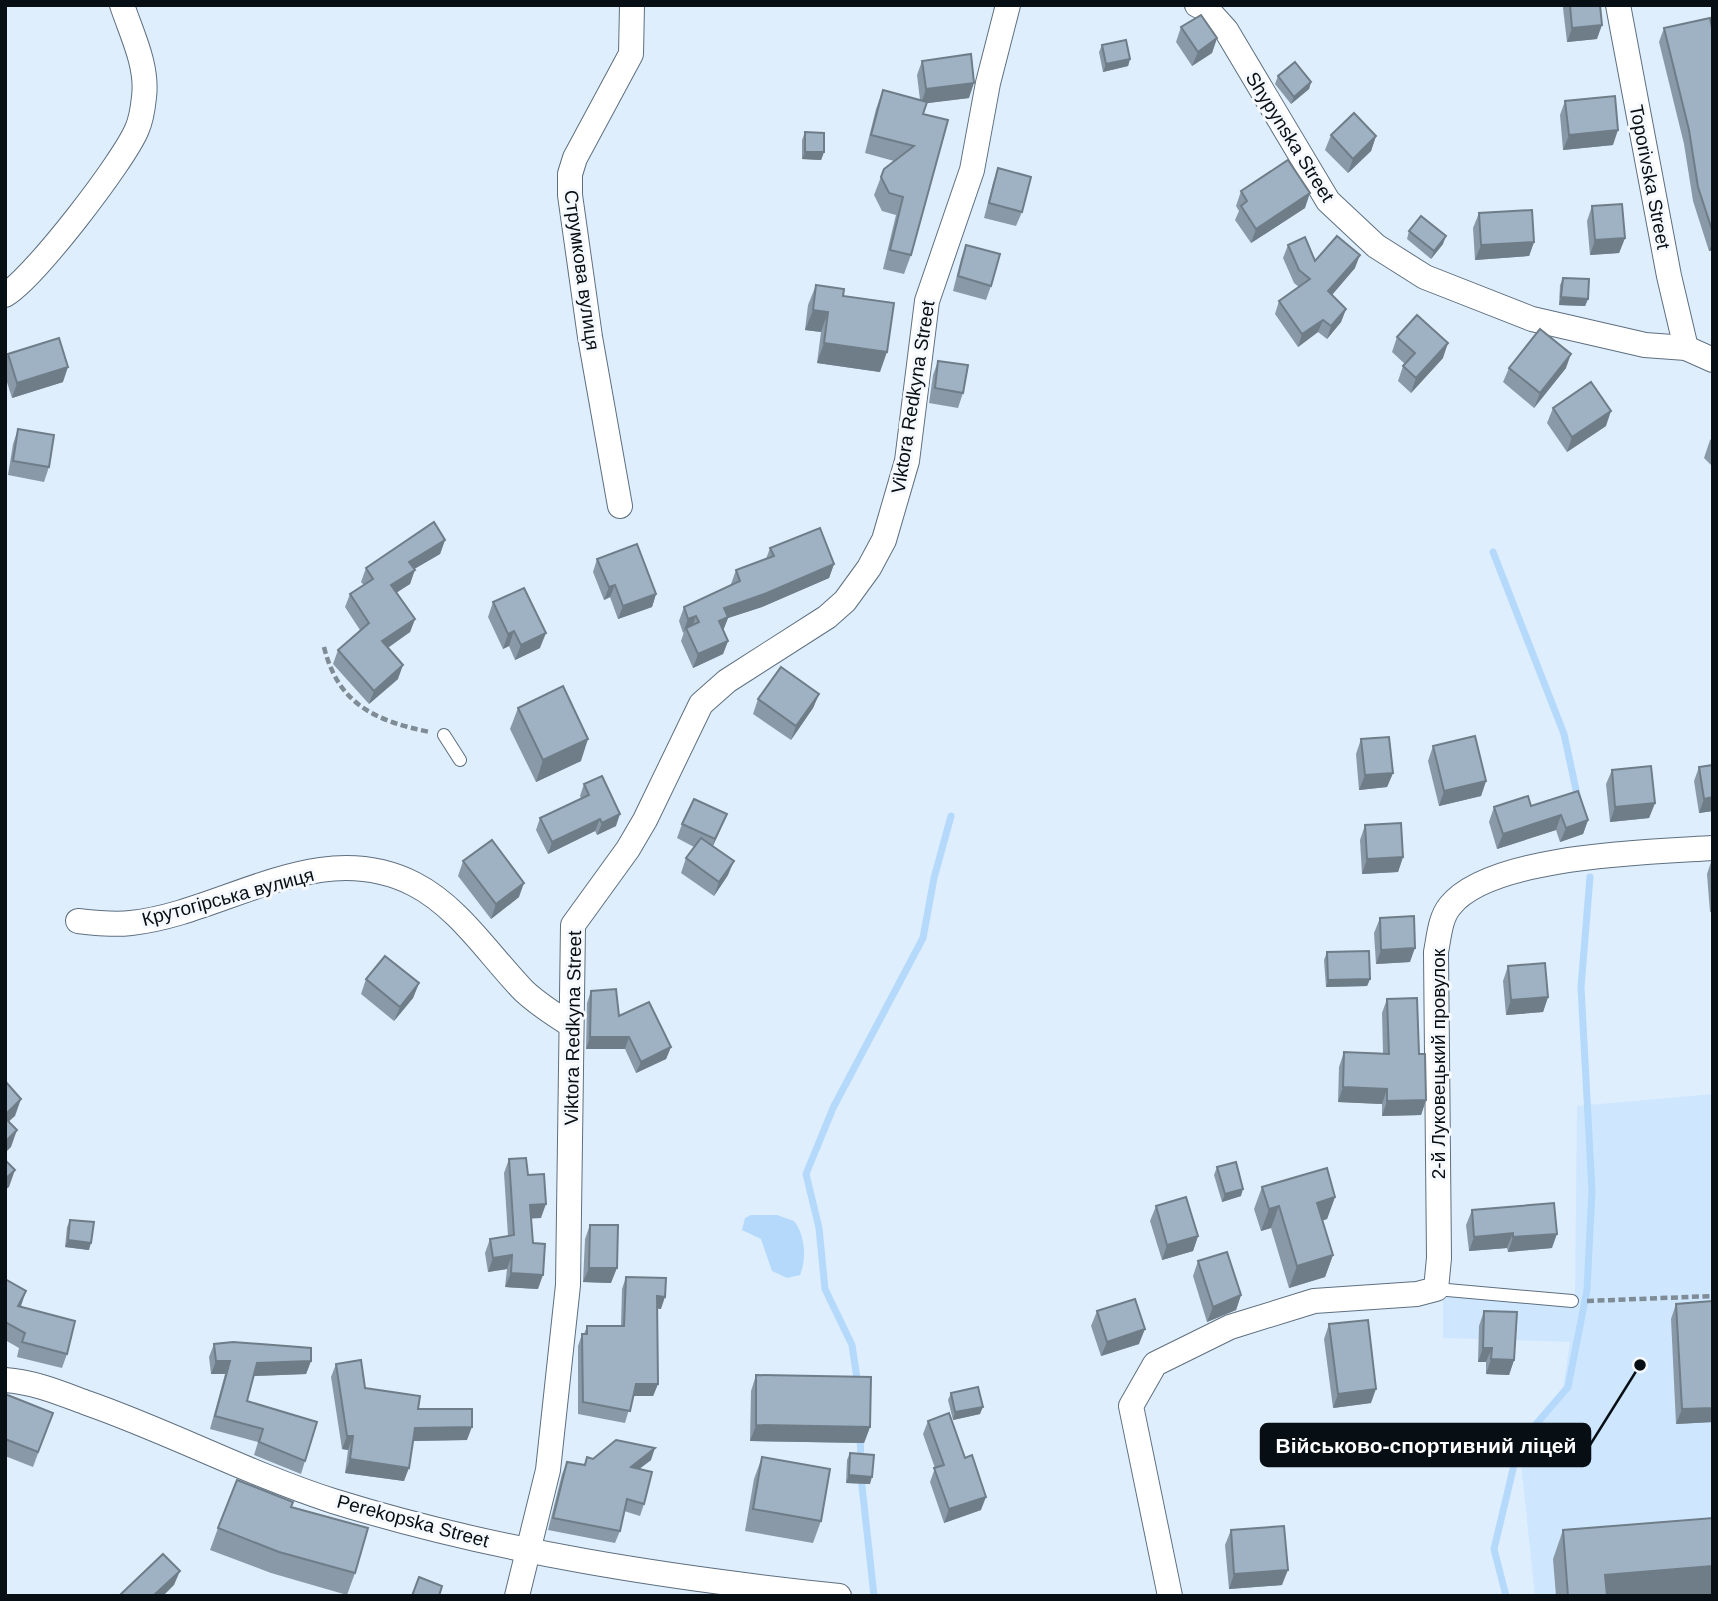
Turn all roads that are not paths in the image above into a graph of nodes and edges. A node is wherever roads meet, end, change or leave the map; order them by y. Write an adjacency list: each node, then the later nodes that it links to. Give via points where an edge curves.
1 (122, 5): 6 (street, via 145,72 138,127 123,156 69,227)
2 (632, 5): 9 (street, Струмкова вулиця, via 631,54 570,174 590,337)
3 (1007, 5): 14 (street, Viktora Redkyna Street, via 972,170 928,301 907,461 884,540 845,601 727,681 701,704 628,849 573,925)
4 (1197, 5): 7 (street, Shypynska Street, via 1226,30 1328,201 1376,246 1425,277 1532,319 1645,345)
5 (1618, 5): 7 (street, Toporivska Street)
6 (5, 295)
7 (1686, 348): 8 (street, Shypynska Street)
8 (1713, 360)
9 (620, 506)
10 (444, 735): 11 (lane)
11 (460, 760)
12 (1713, 848): 15 (street, 2-й Луковецький провулок, via 1594,855 1506,874 1471,889 1450,906 1436,952)
13 (78, 921): 14 (street, Крутогірська вулиця, via 132,923 273,880 364,867 431,894 526,992)
14 (571, 1026): 18 (street, Viktora Redkyna Street, via 568,1285 548,1470)
15 (1436, 1289): 16 (lane); 21 (street, via 1314,1301 1230,1327 1155,1364 1131,1406)
16 (1572, 1301)
17 (5, 1380): 18 (street, Perekopska Street, via 24,1381 112,1412 333,1500)
18 (528, 1551): 19 (street, Viktora Redkyna Street); 20 (street, Perekopska Street)
19 (517, 1596)
20 (839, 1596)
21 (1170, 1596)

